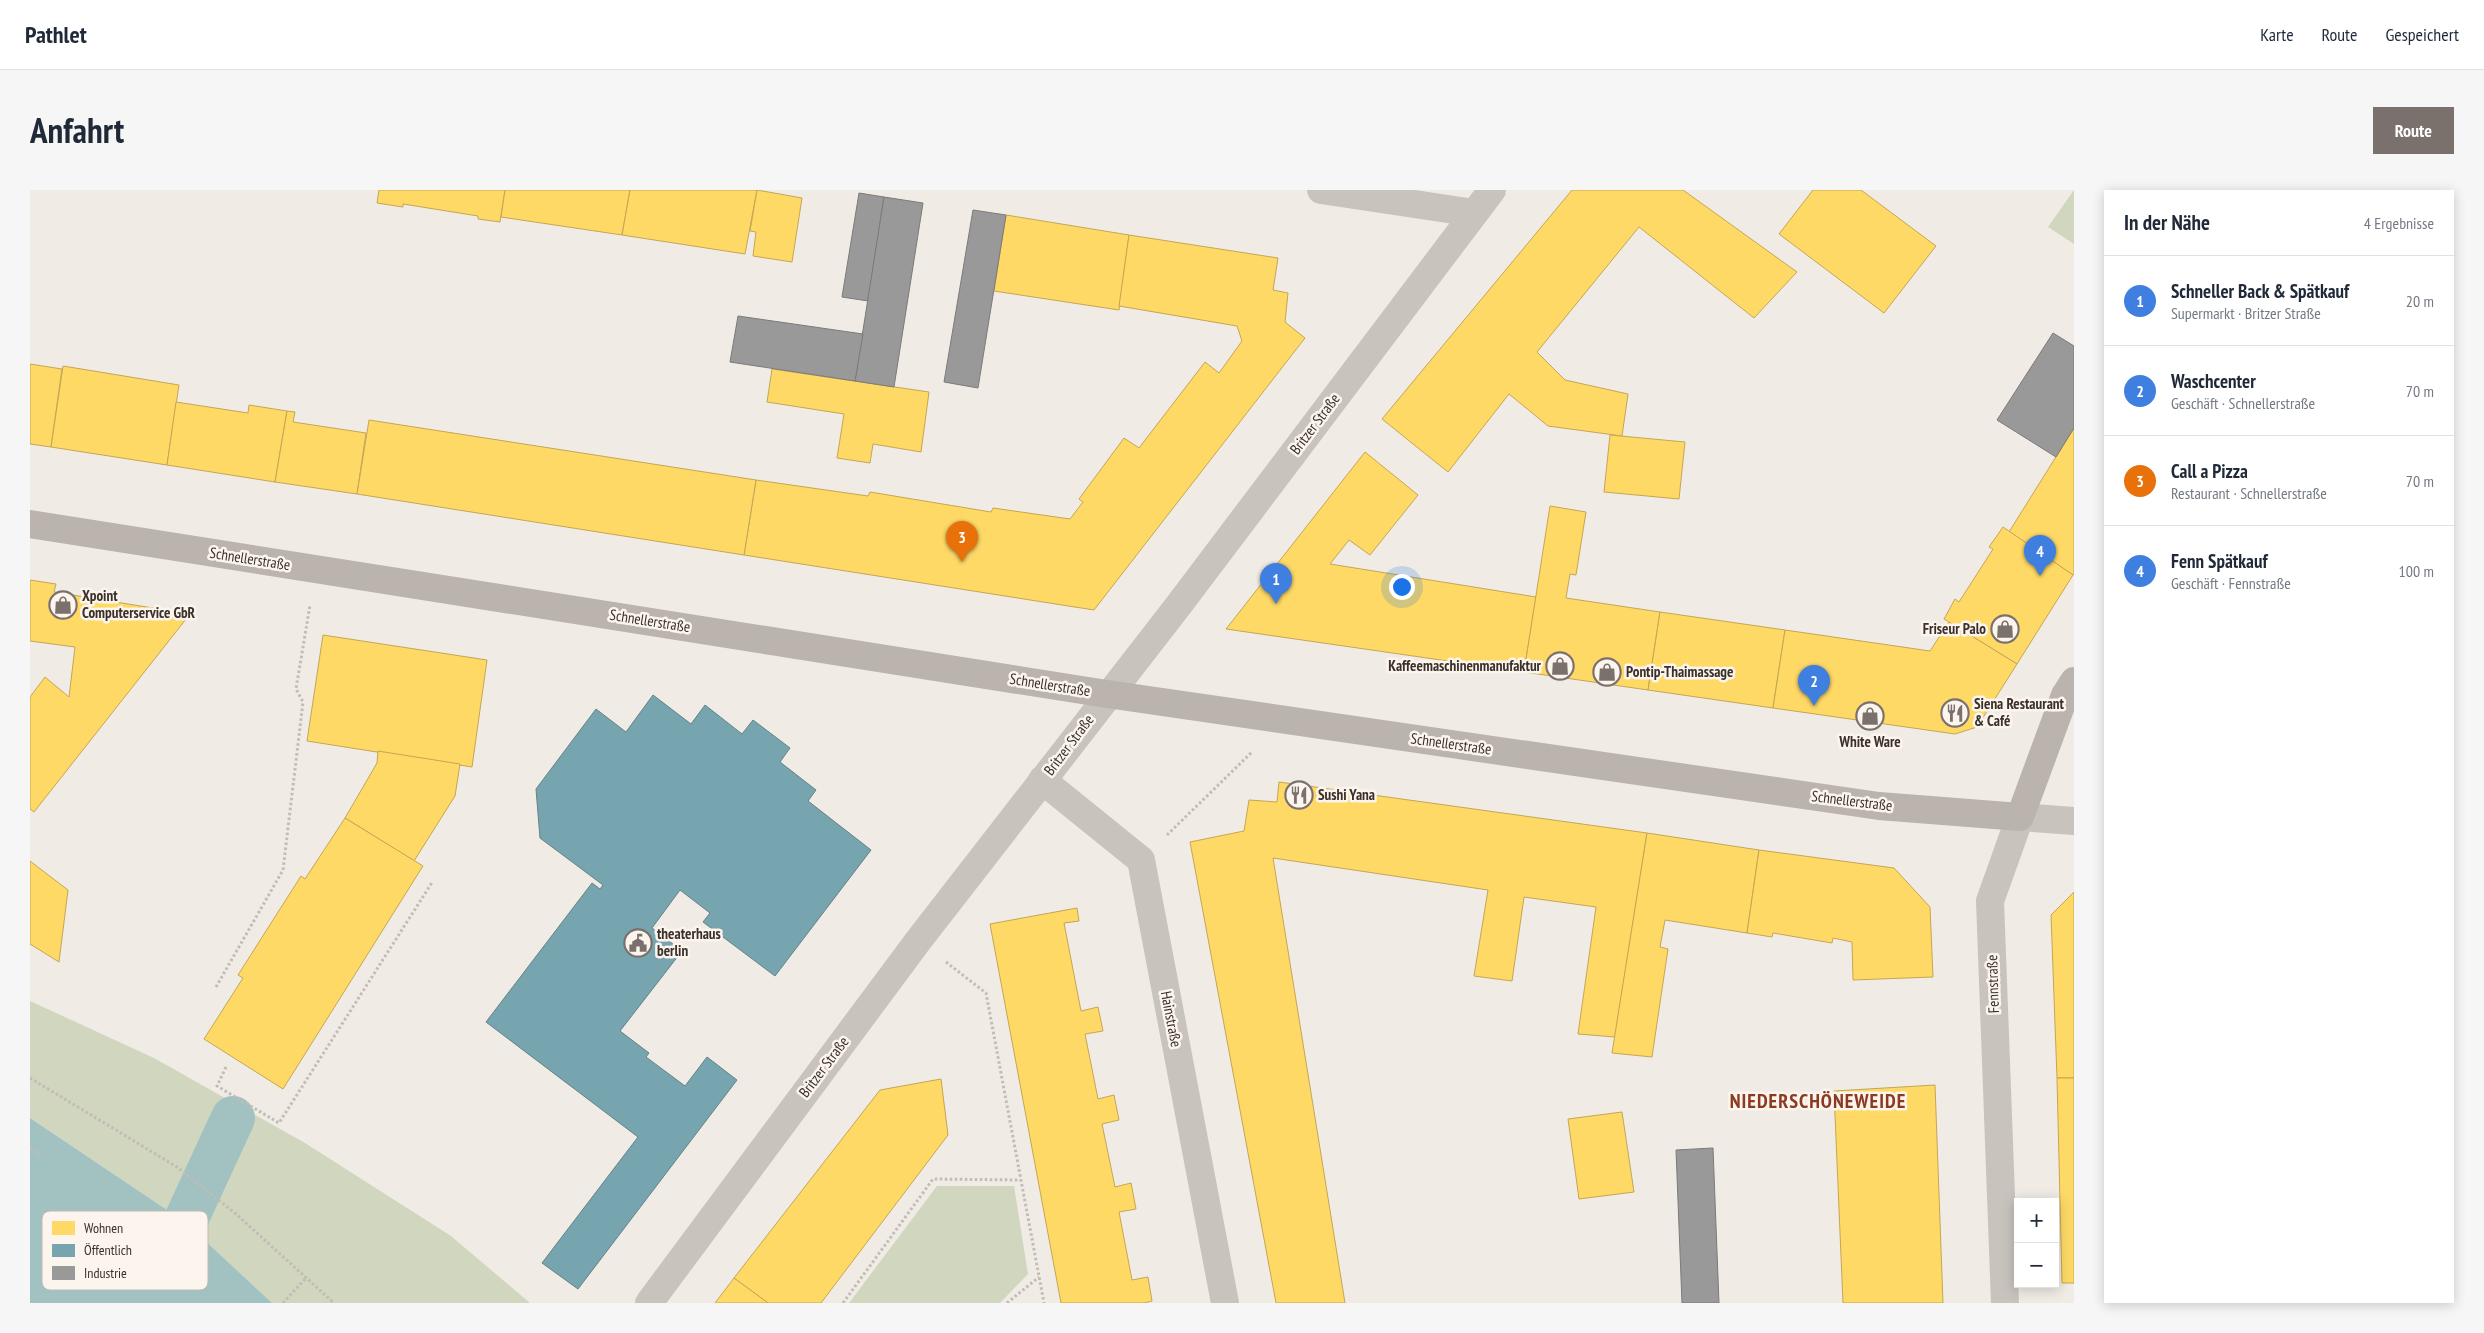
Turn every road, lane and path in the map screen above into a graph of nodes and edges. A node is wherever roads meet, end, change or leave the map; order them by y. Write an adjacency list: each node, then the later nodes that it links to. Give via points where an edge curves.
1 (1321, 190): 3 (street)
2 (1492, 190): 3 (street, Britzer Straße)
3 (1474, 214): 7 (street, Britzer Straße, via 1178,606)
4 (30, 524): 5 (main road, Schnellerstraße)
5 (316, 569): 7 (main road, Schnellerstraße); 15 (path, via 296,689 303,702 283,870)
6 (2074, 681): 10 (main road, Fennstraße, via 2065,695)
7 (1107, 694): 8 (main road, Schnellerstraße); 9 (street, Britzer Straße)
8 (1286, 720): 10 (main road, Schnellerstraße, via 1879,806); 12 (path)
9 (1042, 780): 12 (street); 14 (street, Britzer Straße)
10 (2020, 817): 11 (street, Schnellerstraße); 30 (street, Fennstraße, via 1990,901)
11 (2074, 822)
12 (1141, 860): 29 (street, Hainstraße)
13 (433, 881): 16 (path, via 279,1123 216,1086)
14 (918, 941): 20 (path, via 986,993); 25 (street, Britzer Straße)
15 (216, 987)
16 (226, 1067)
17 (30, 1078): 21 (path, via 177,1167 236,1214)
18 (30, 1148): 19 (path)
19 (42, 1156)
20 (1020, 1180): 22 (path); 26 (path, via 933,1180)
21 (306, 1278): 23 (path); 24 (path)
22 (1039, 1278): 27 (path); 28 (path)
23 (283, 1303)
24 (334, 1303)
25 (649, 1303)
26 (843, 1303)
27 (1007, 1303)
28 (1044, 1303)
29 (1225, 1303)
30 (2005, 1303)

